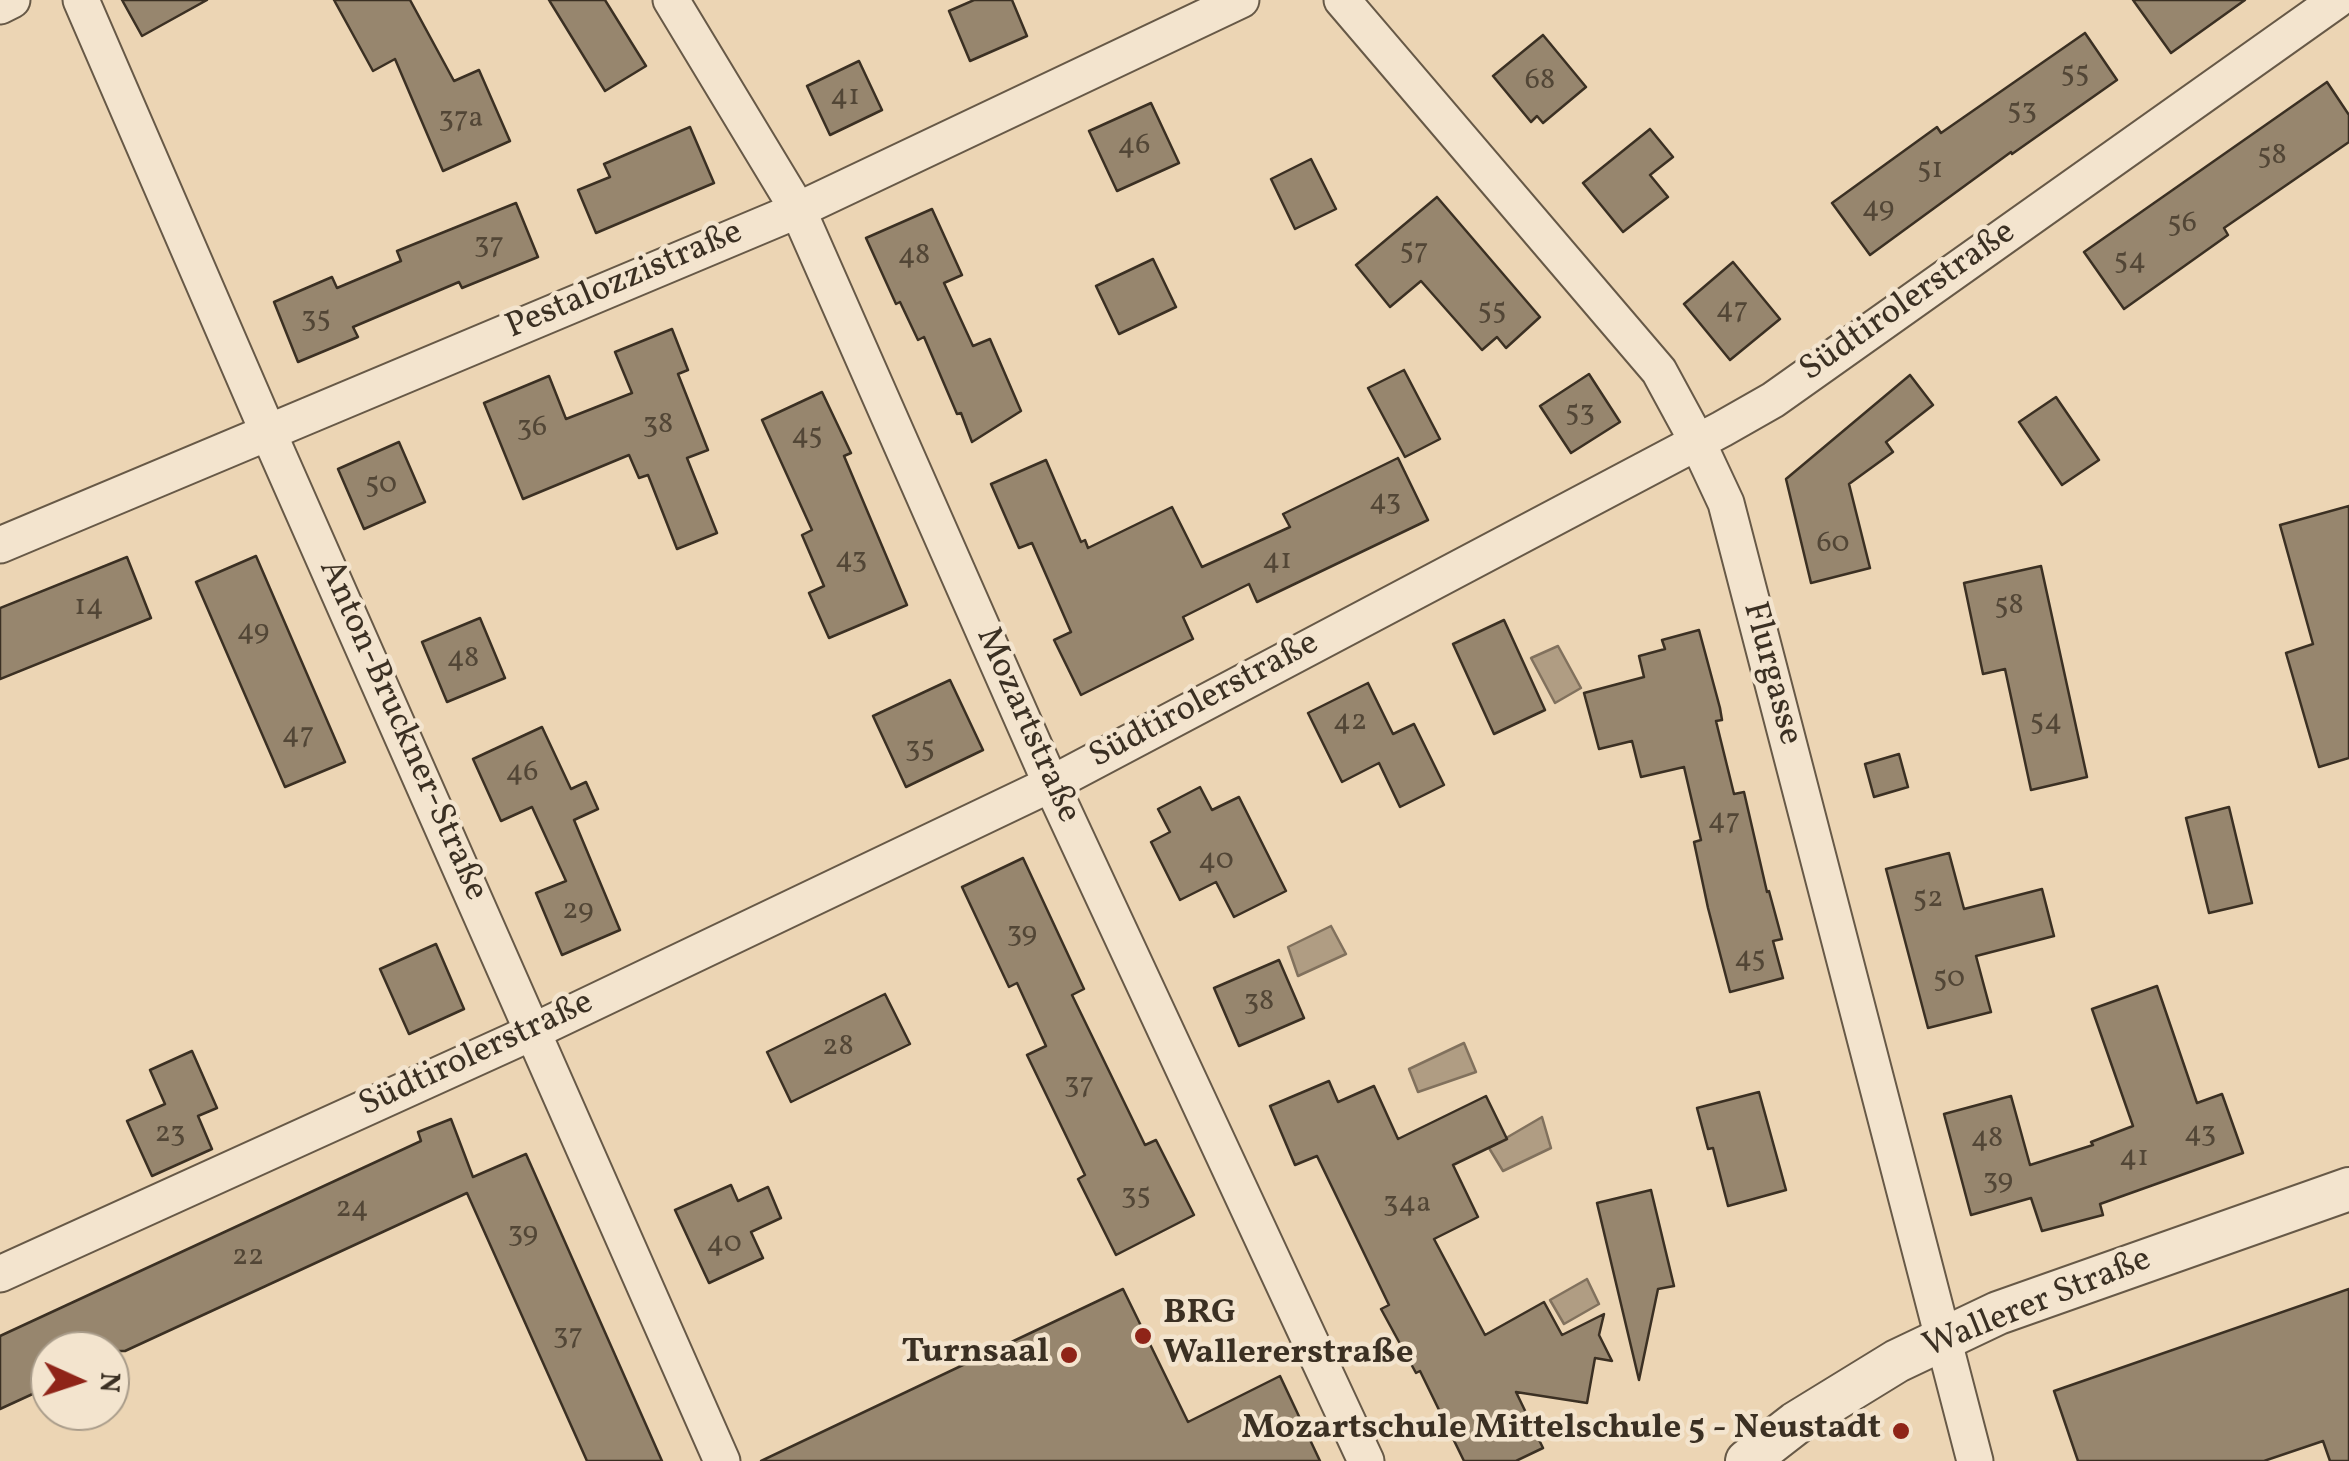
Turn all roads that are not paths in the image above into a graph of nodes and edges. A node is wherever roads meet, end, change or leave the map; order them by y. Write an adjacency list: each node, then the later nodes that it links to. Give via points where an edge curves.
1 (12, 0): 7 (street)
2 (82, 0): 9 (street, Anton-Bruckner-Straße)
3 (671, 0): 8 (street, Mozartstraße)
4 (1241, 0): 8 (street, Pestalozzistraße)
5 (1342, 0): 10 (street, Flurgasse, via 1659,372)
6 (2337, 0): 10 (street, Südtirolerstraße, via 1772,400)
7 (0, 6)
8 (798, 210): 9 (street, Pestalozzistraße); 12 (street, Mozartstraße)
9 (268, 432): 11 (street, Pestalozzistraße); 13 (street, Anton-Bruckner-Straße)
10 (1697, 442): 12 (street, Südtirolerstraße); 16 (street, Flurgasse, via 1726,503)
11 (0, 545)
12 (1051, 784): 13 (street, Südtirolerstraße); 18 (street, Mozartstraße)
13 (534, 1031): 15 (street, Südtirolerstraße); 17 (street, Anton-Bruckner-Straße)
14 (2349, 1188): 16 (street, Wallerer Straße, via 1998,1313)
15 (0, 1274)
16 (1944, 1339): 19 (street, Wallerer Straße, via 1796,1422); 20 (street, Flurgasse)
17 (722, 1461)
18 (1366, 1461)
19 (1747, 1461)
20 (1975, 1461)

